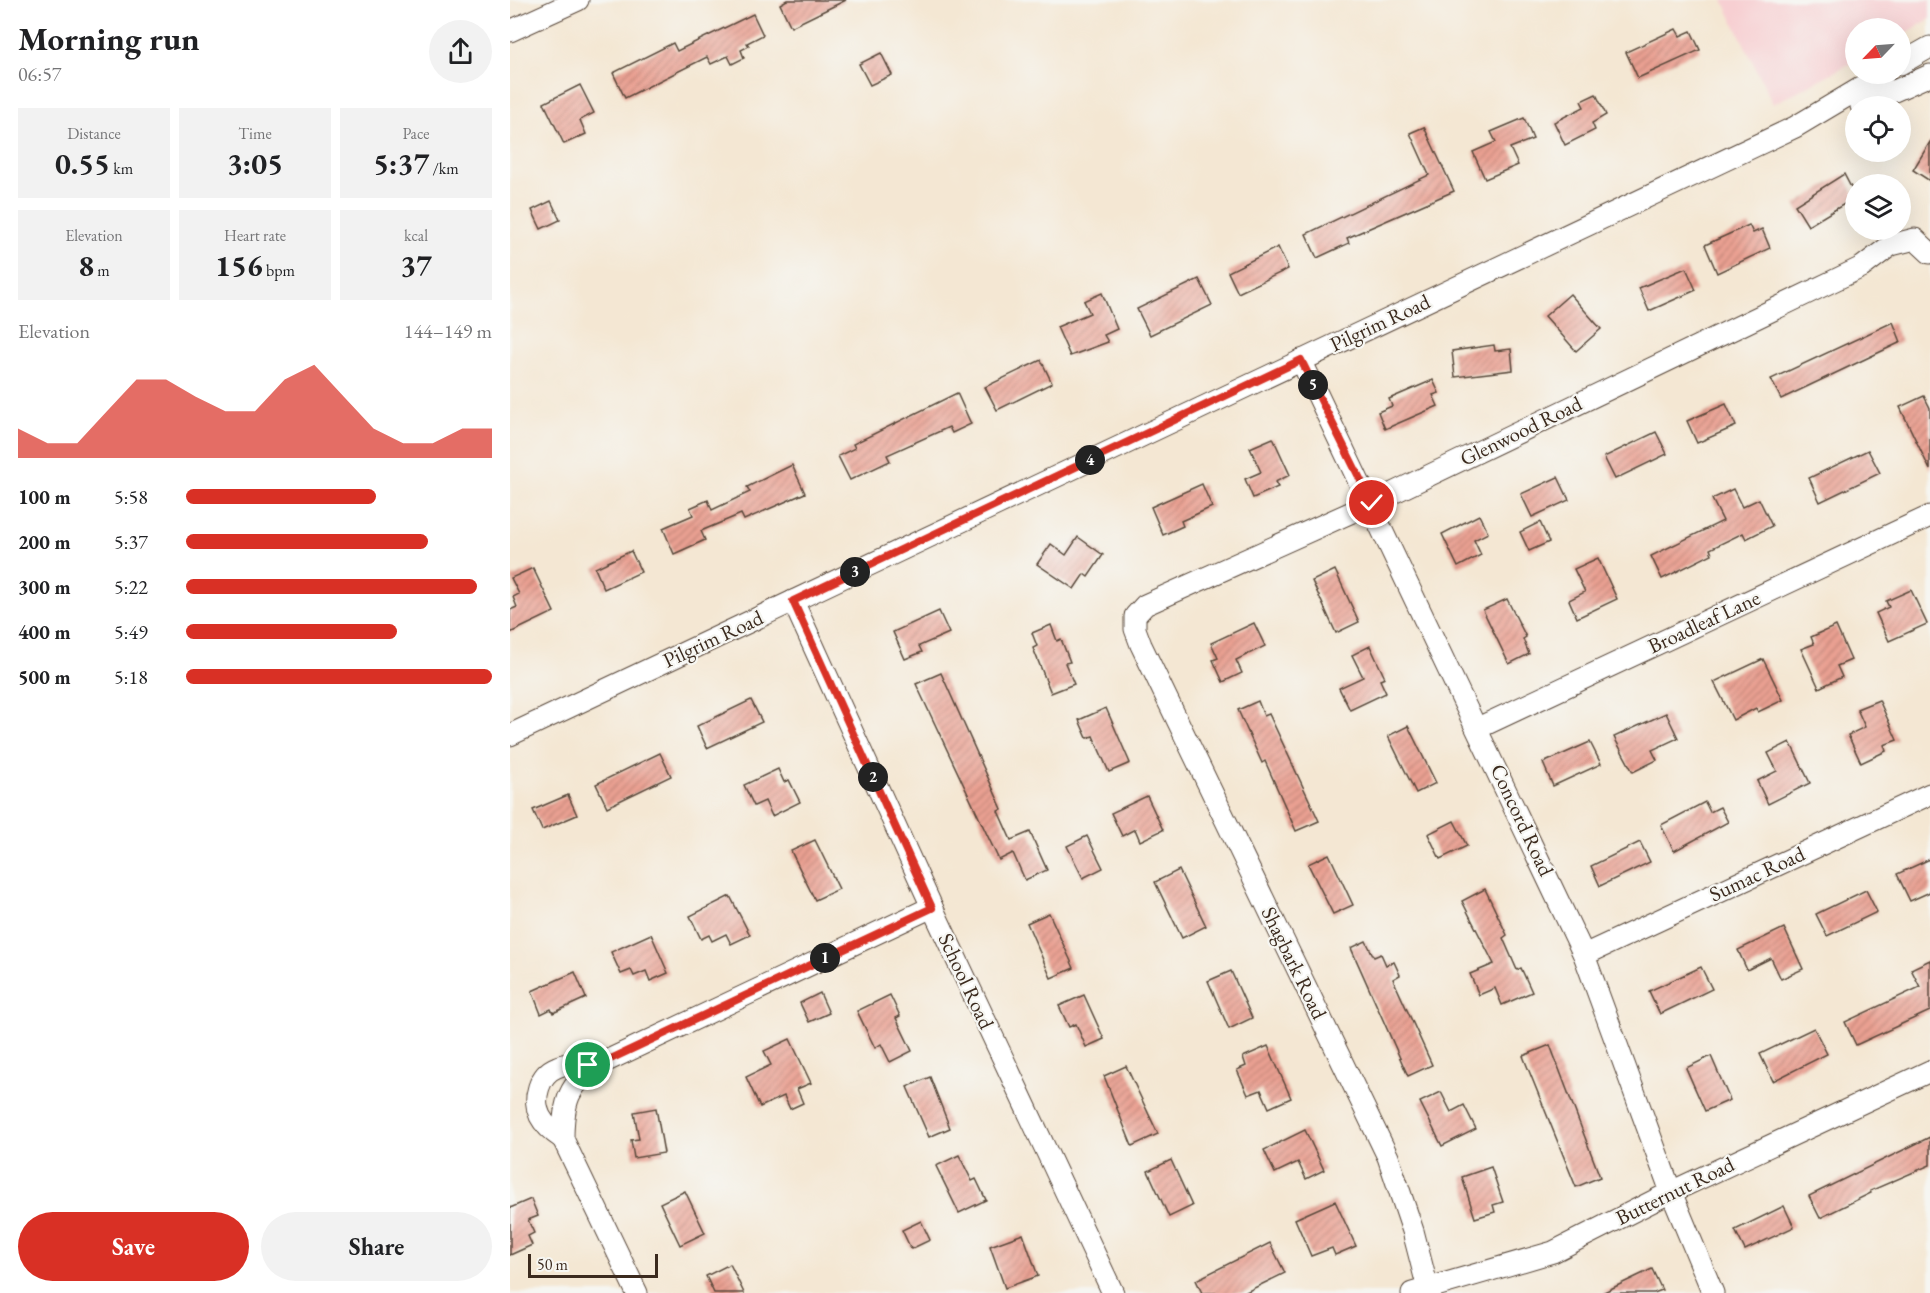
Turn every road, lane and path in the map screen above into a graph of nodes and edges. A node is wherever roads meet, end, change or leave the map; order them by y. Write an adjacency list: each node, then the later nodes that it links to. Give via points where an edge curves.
1 (578, 0): 2 (street)
2 (510, 32)
3 (1930, 47): 4 (street)
4 (1911, 58)
5 (1930, 75): 7 (street)
6 (1867, 84): 9 (street, Pilgrim Road)
7 (1883, 96)
8 (1845, 111): 9 (street, Pilgrim Road)
9 (1795, 127): 11 (street, Pilgrim Road)
10 (1930, 253): 12 (street, Glenwood Road, via 1915,239 1892,245 1862,267)
11 (1301, 360): 12 (street, Concord Road); 14 (street, Pilgrim Road)
12 (1372, 503): 15 (street, Glenwood Road, via 1145,604 1135,615); 16 (street, Concord Road)
13 (1930, 516): 16 (street, Broadleaf Lane)
14 (793, 601): 17 (street, Pilgrim Road); 19 (street, School Road)
15 (1141, 645): 25 (street, Shagbark Road, via 1388,1157 1413,1232)
16 (1478, 728): 20 (street, Concord Road)
17 (510, 735)
18 (1930, 794): 20 (street, Sumac Road)
19 (932, 908): 21 (street); 27 (street, School Road)
20 (1584, 954): 24 (street, Concord Road)
21 (600, 1064): 23 (street, via 582,1075 568,1097); 23 (street, via 569,1063 550,1070 542,1078 537,1102 540,1115 548,1128)
22 (1930, 1071): 24 (street, Butternut Road)
23 (563, 1139): 26 (street)
24 (1671, 1191): 25 (street, Butternut Road, via 1553,1252); 28 (street, Concord Road)
25 (1420, 1291)
26 (637, 1293)
27 (1113, 1293)
28 (1713, 1293)

